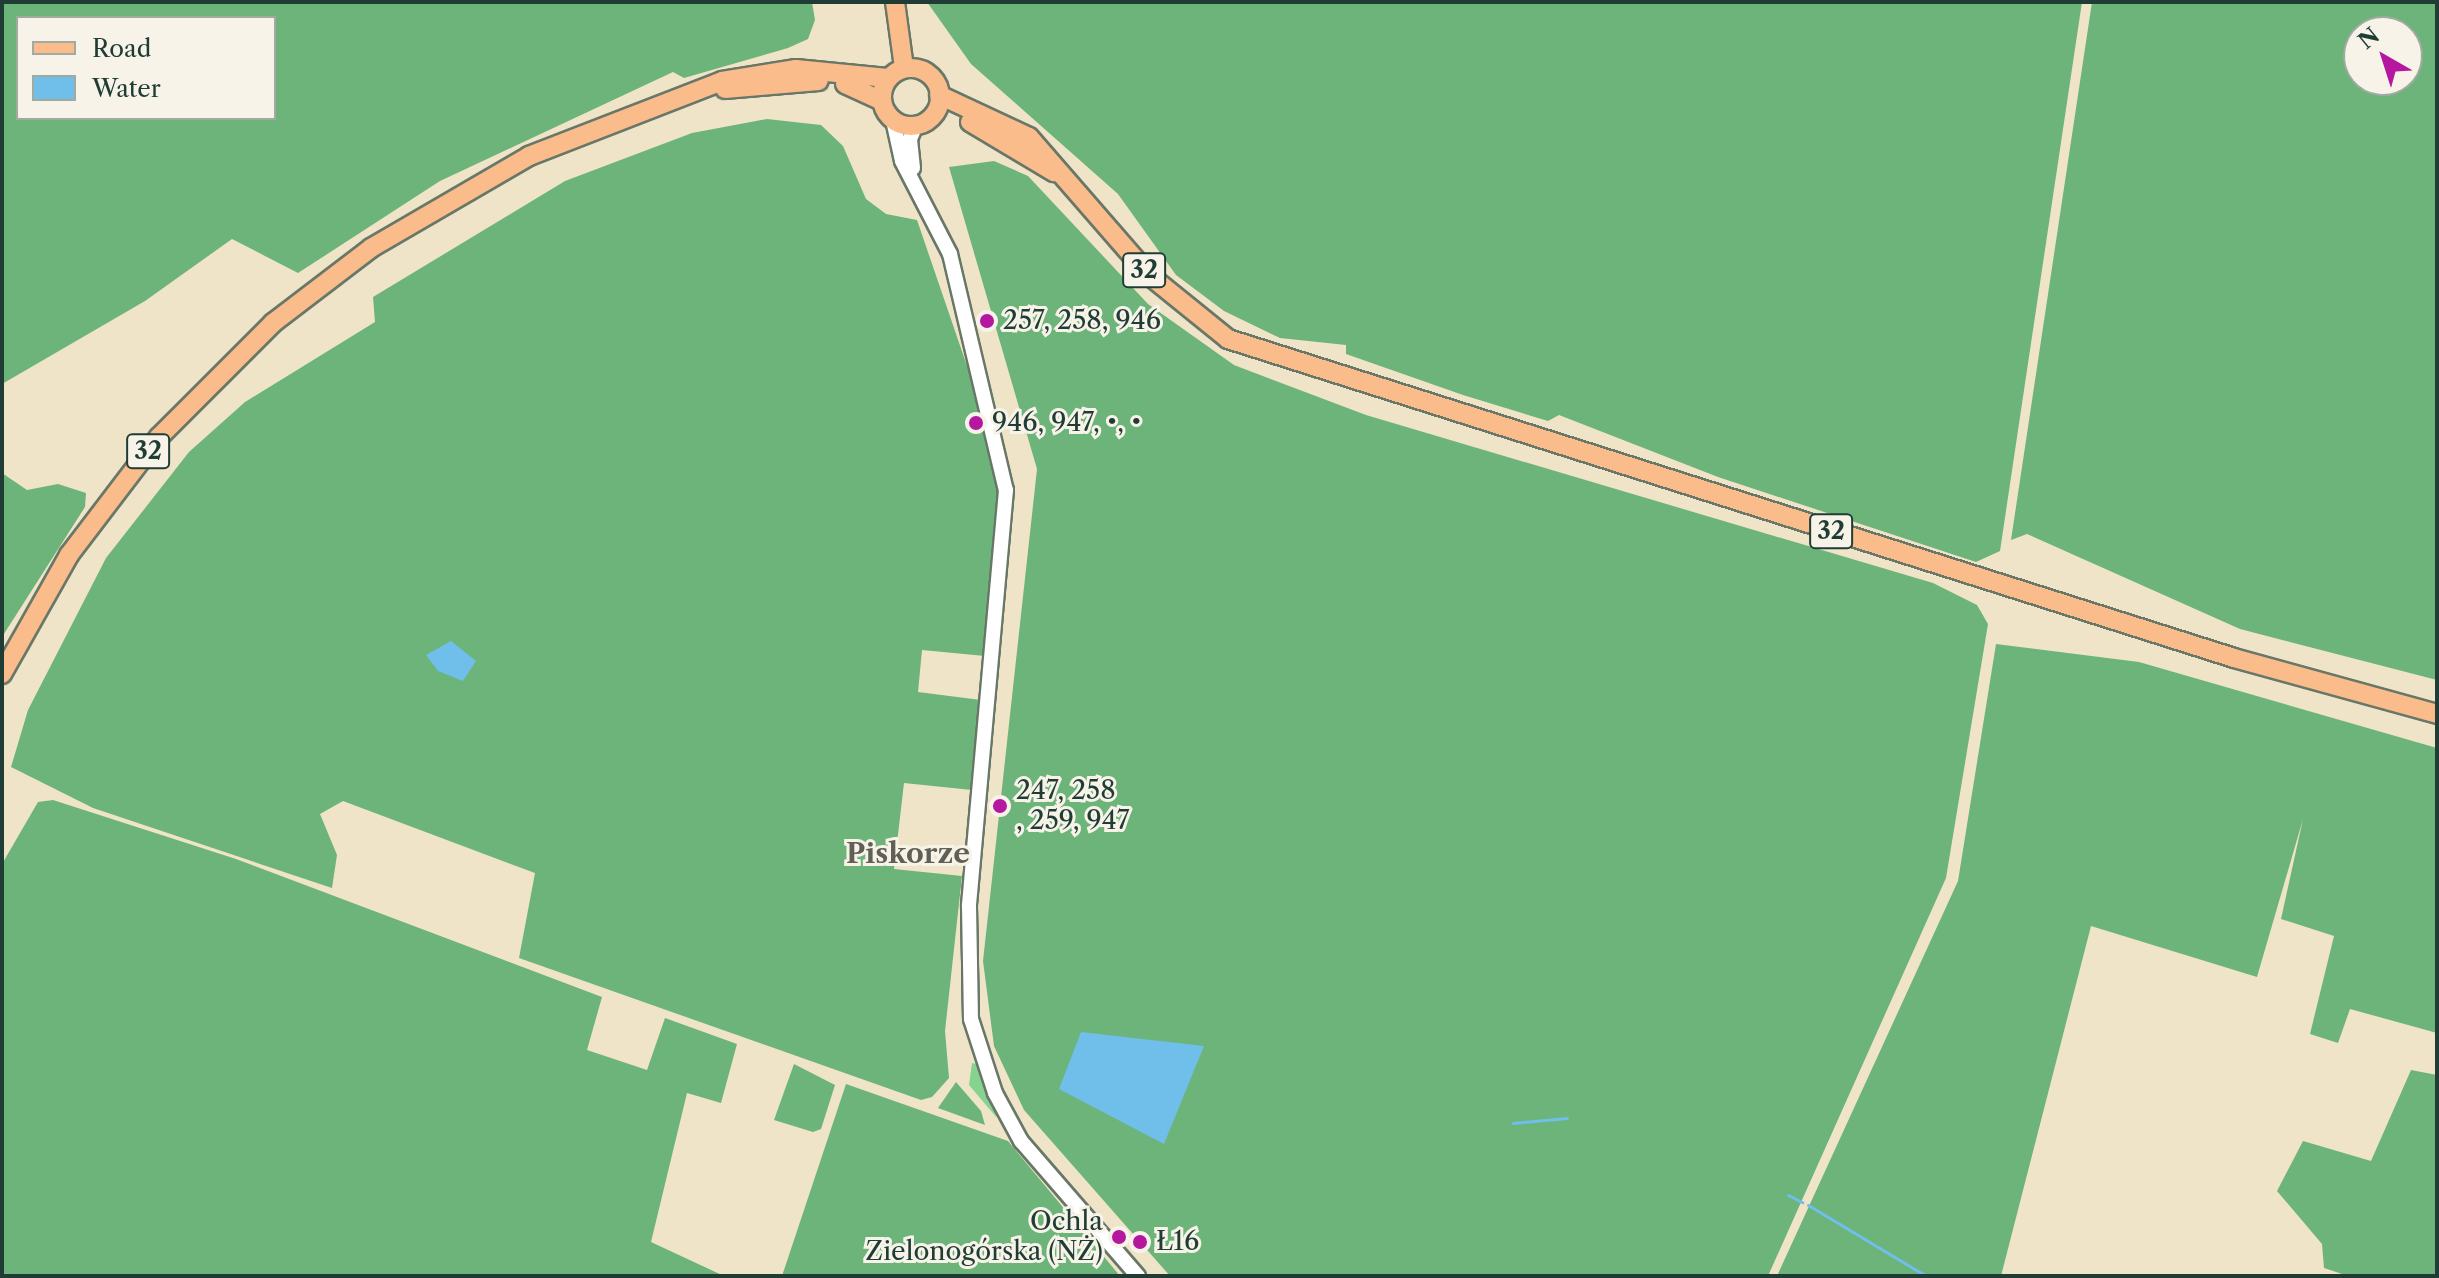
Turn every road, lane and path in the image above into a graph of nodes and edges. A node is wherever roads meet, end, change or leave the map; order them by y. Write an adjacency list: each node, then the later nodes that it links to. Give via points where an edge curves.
1 (898, 10): 2 (main road)
2 (905, 72): 3 (main road, 32, via 796,69); 4 (main road); 5 (main road)
3 (703, 91): 4 (main road, 32, via 816,81 858,87); 9 (main road, 32, via 486,178 371,248 273,323 208,384 109,498)
4 (882, 101): 6 (main road)
5 (938, 102): 7 (main road); 10 (main road, 32, via 1003,138 1072,186 1169,296 1228,339 2234,658)
6 (893, 120): 7 (main road); 8 (street, via 902,161)
7 (916, 125): 8 (street, via 910,138)
8 (914, 176): 11 (street, via 950,254 1006,490 969,906 971,1019 995,1093 1021,1141)
9 (2, 674)
10 (2437, 714)
11 (1138, 1276)

